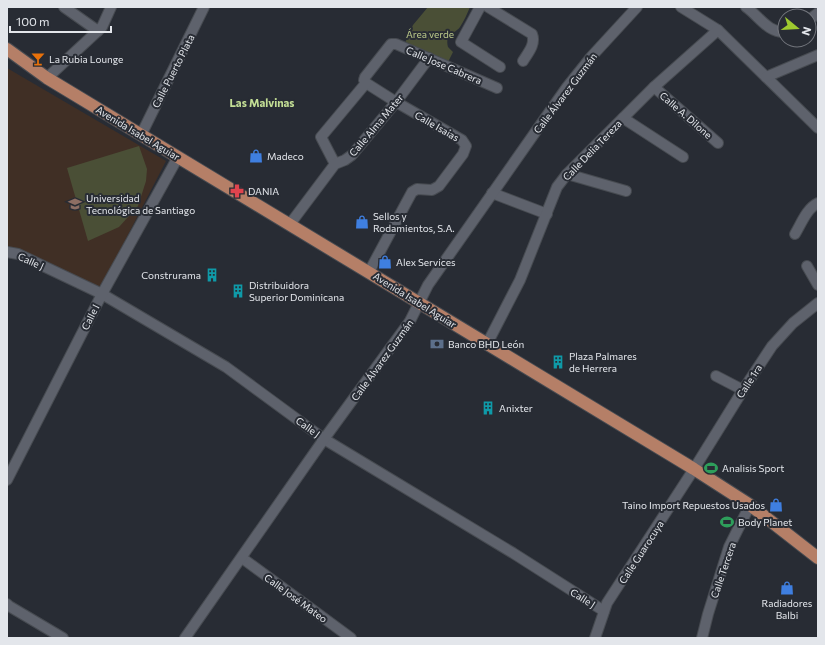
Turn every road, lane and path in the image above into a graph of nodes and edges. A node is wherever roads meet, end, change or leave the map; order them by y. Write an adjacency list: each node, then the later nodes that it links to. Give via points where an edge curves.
1 (64, 7): 11 (street)
2 (110, 7): 11 (street)
3 (204, 7): 25 (street, Calle Puerto Plata)
4 (480, 7): 16 (street, via 461,42)
5 (488, 7): 15 (street, via 532,34 534,41)
6 (637, 7): 32 (street, Calle Álvarez Guzmán, via 590,57)
7 (681, 7): 9 (street)
8 (749, 8): 10 (street, via 768,26)
9 (718, 30): 17 (street); 20 (street, Calle Delia Tereza)
10 (777, 30)
11 (98, 31): 18 (street)
12 (7, 49): 18 (main road, Avenida Isabel Aguiar)
13 (818, 55): 17 (street)
14 (429, 58): 19 (street, Calle Jose Cabrera, via 391,44 365,77); 21 (street, Calle Jose Cabrera); 22 (street, Calle Alma Mater)
15 (523, 61)
16 (500, 67)
17 (766, 77): 24 (street)
18 (47, 78): 25 (main road, Avenida Isabel Aguiar)
19 (366, 83): 22 (street, Calle Isaias); 29 (street, via 322,137)
20 (654, 86): 23 (street, Calle Delia Tereza); 26 (street, Calle A. Dilone)
21 (497, 88)
22 (396, 102): 29 (street, Calle Alma Mater, via 352,155); 39 (street, Calle Isaias, via 462,140 466,146 439,186 432,190 417,189 412,192)
23 (623, 118): 28 (street); 30 (street, Calle Delia Tereza)
24 (818, 128)
25 (141, 135): 27 (main road, Avenida Isabel Aguiar)
26 (718, 143)
27 (178, 157): 35 (main road, Avenida Isabel Aguiar); 41 (street, Calle I)
28 (683, 157)
29 (335, 164): 35 (street, Calle Alma Mater)
30 (567, 174): 31 (street); 34 (street, Calle Delia Tereza, via 557,187)
31 (626, 190)
32 (492, 193): 34 (street); 42 (street, Calle Álvarez Guzmán, via 428,285)
33 (818, 203): 36 (street, via 810,209)
34 (547, 214): 44 (street, Calle Delia Tereza, via 520,280)
35 (290, 224): 39 (main road, Avenida Isabel Aguiar)
36 (795, 234)
37 (7, 252): 41 (street, Calle J, via 18,254)
38 (807, 266): 40 (street)
39 (369, 272): 42 (main road, Avenida Isabel Aguiar)
40 (818, 285)
41 (102, 294): 47 (street, Calle J, via 226,367); 49 (street, Calle I)
42 (419, 303): 44 (main road, Avenida Isabel Aguiar); 47 (street, Calle Álvarez Guzmán, via 410,321)
43 (818, 303): 46 (street, Calle 1ra, via 793,323 772,346)
44 (486, 344): 48 (main road, Avenida Isabel Aguiar)
45 (716, 376): 46 (street)
46 (743, 390): 48 (street, Calle 1ra)
47 (324, 439): 51 (street, Calle Álvarez Guzmán); 54 (street, Calle J)
48 (694, 469): 50 (main road, Avenida Isabel Aguiar); 54 (street, Calle Guarocuya)
49 (7, 480)
50 (750, 505): 52 (main road, Avenida Isabel Aguiar); 59 (street, Calle Tercera, via 729,546)
51 (242, 558): 56 (street, Calle Álvarez Guzmán); 57 (street, Calle José Mateo)
52 (818, 558)
53 (8, 606): 55 (street)
54 (604, 611): 58 (street, Calle Guarocuya)
55 (63, 638)
56 (185, 638)
57 (351, 638)
58 (595, 638)
59 (702, 638)

